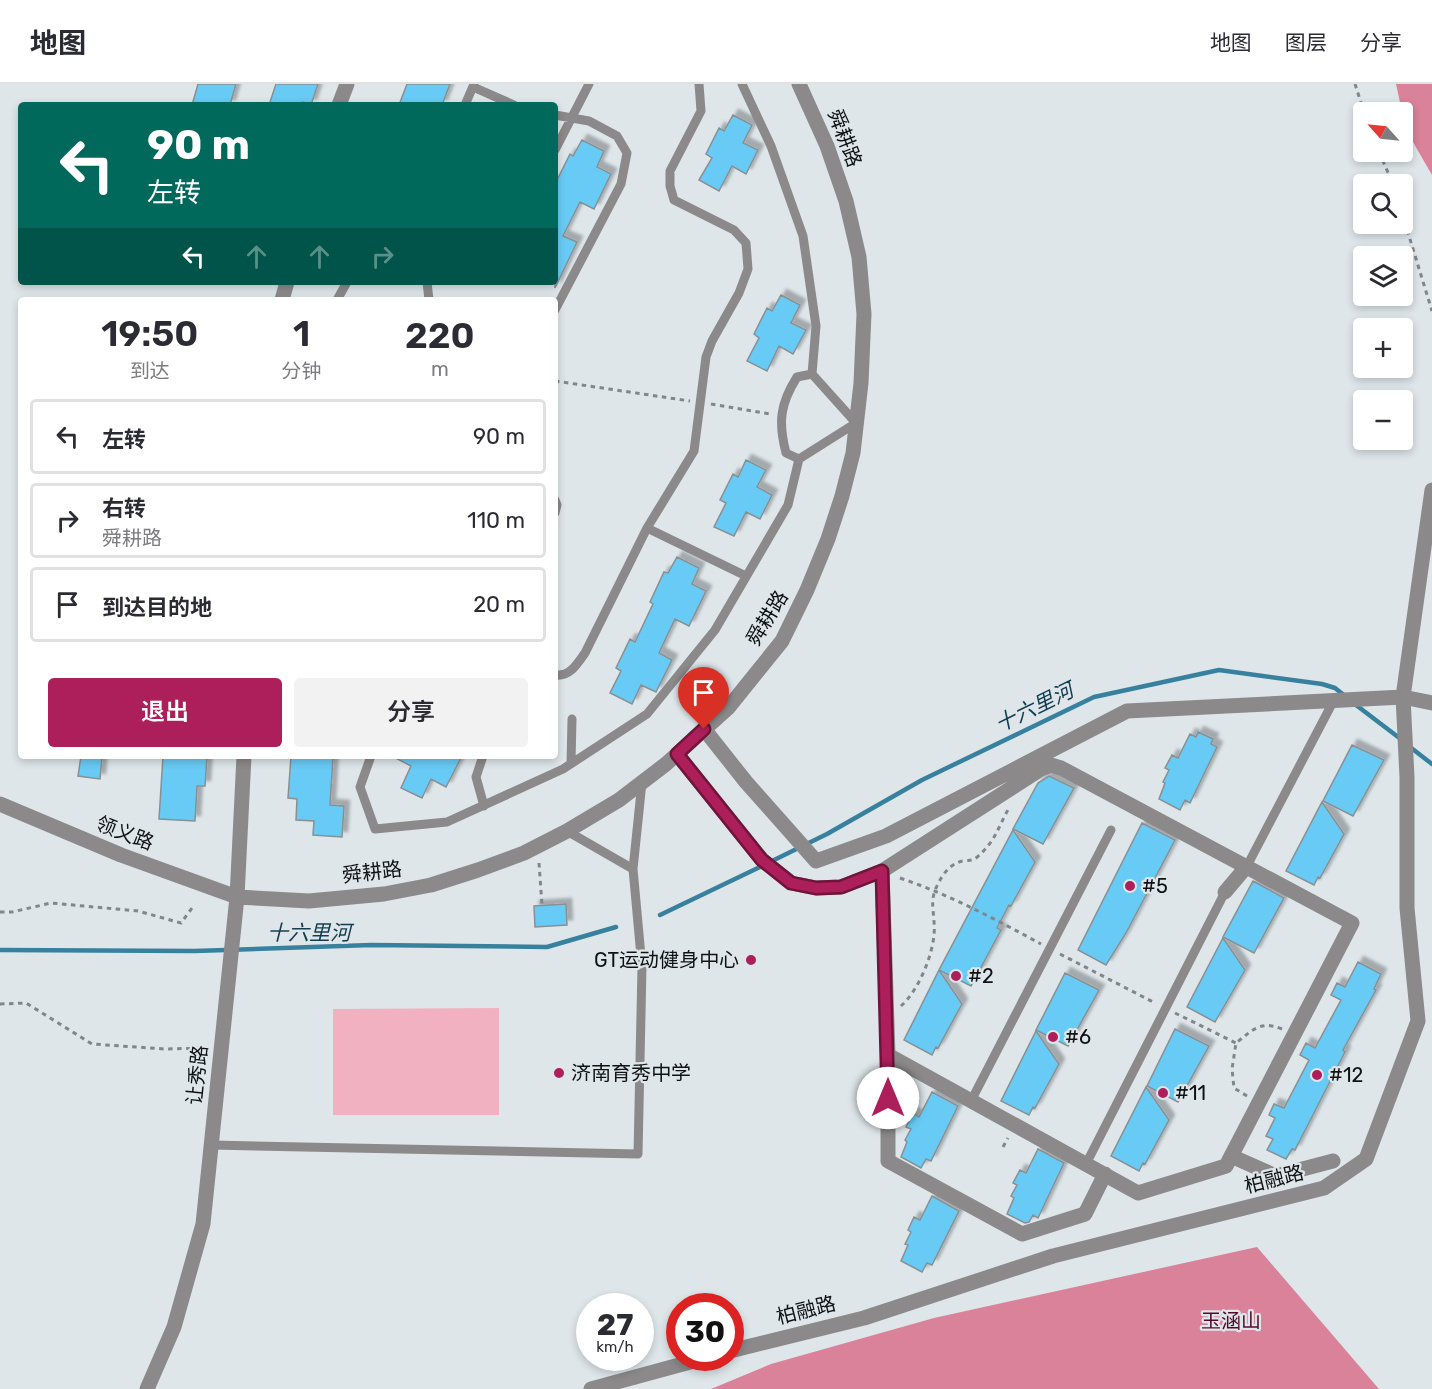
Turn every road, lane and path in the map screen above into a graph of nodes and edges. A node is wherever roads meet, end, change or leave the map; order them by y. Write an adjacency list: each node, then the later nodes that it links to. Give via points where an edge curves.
1 (347, 84): 8 (street)
2 (589, 84): 13 (lane)
3 (699, 84): 20 (lane, via 701,111 670,171 670,186 674,200 740,236 746,243 748,269 712,340)
4 (742, 84): 18 (lane, via 771,146 803,236 816,326)
5 (800, 84): 22 (street, 舜耕路, via 846,201 859,257 864,314)
6 (1355, 84): 11 (path)
7 (474, 86): 9 (lane); 10 (lane)
8 (340, 102)
9 (466, 102)
10 (508, 102)
11 (1361, 102)
12 (558, 116): 13 (lane)
13 (571, 118): 14 (lane); 16 (lane, via 589,121 617,136 627,153 621,183)
14 (558, 144)
15 (1408, 234): 17 (path)
16 (558, 304)
17 (1432, 311)
18 (812, 374): 21 (lane, via 797,377); 22 (lane)
19 (558, 381): 20 (path)
20 (700, 403): 21 (path); 25 (lane, via 694,452)
21 (781, 416): 23 (lane, via 786,453)
22 (856, 423): 23 (lane); 32 (street, 舜耕路, via 853,453 839,507 807,590 782,641 728,708)
23 (799, 459): 26 (lane, via 788,505)
24 (1432, 490): 28 (street, 柏融路)
25 (647, 528): 26 (lane); 27 (lane, via 585,653 572,670)
26 (746, 576): 37 (lane, via 715,630 647,714)
27 (558, 676)
28 (1403, 697): 29 (street); 30 (street); 70 (street, 柏融路, via 1407,908 1418,1021 1366,1159 1324,1188 1053,1256 864,1318)
29 (1334, 700): 32 (street, via 1127,711 886,836 816,861); 45 (lane)
30 (1432, 703)
31 (572, 718): 37 (lane)
32 (704, 729): 33 (street, 舜耕路)
33 (677, 754): 38 (street, 舜耕路); 47 (street, via 768,865 791,883 841,887)
34 (244, 759): 50 (street, 让秀路)
35 (370, 759): 41 (lane, via 360,787 375,829 447,822)
36 (482, 759): 41 (lane, via 476,777)
37 (571, 764): 41 (lane)
38 (642, 782): 43 (street, 舜耕路); 46 (lane)
39 (1012, 803): 48 (path, via 995,838 973,860 953,865)
40 (0, 804): 50 (street, 领义路, via 121,855)
41 (484, 806)
42 (1111, 830): 63 (lane)
43 (567, 831): 44 (street, 舜耕路); 46 (lane)
44 (537, 846): 50 (street, 舜耕路, via 431,885 384,894 309,900); 52 (path)
45 (1247, 866): 47 (street, via 1051,765); 49 (street); 59 (street, via 1352,923)
46 (633, 869): 65 (lane, via 642,967 638,1154)
47 (882, 871): 48 (path); 58 (street)
48 (935, 890): 51 (path); 58 (path, via 929,961 910,999)
49 (1225, 892): 57 (lane)
50 (237, 897): 61 (street, 让秀路)
51 (957, 900)
52 (542, 905)
53 (192, 908): 54 (path, via 181,923 138,911 51,903)
54 (0, 912)
55 (1126, 988): 57 (path)
56 (0, 1004): 61 (path, via 26,1003 92,1044)
57 (1165, 1008): 60 (path); 68 (lane)
58 (887, 1020): 62 (street)
59 (1294, 1035): 60 (path, via 1271,1024 1259,1026); 64 (street)
60 (1236, 1043): 64 (path, via 1234,1088)
61 (221, 1048): 65 (street, 让秀路)
62 (888, 1056): 63 (street); 69 (street, via 888,1161 1022,1233 1084,1214)
63 (971, 1101): 68 (street)
64 (1259, 1104): 66 (street)
65 (211, 1145): 72 (street, 让秀路, via 203,1224 174,1327)
66 (1231, 1156): 67 (street, via 1276,1176); 69 (street, via 1226,1166 1138,1193)
67 (1333, 1161)
68 (1086, 1164): 69 (street)
69 (1105, 1174)
70 (744, 1348)
71 (666, 1369): 73 (street)
72 (147, 1389)
73 (591, 1389)

